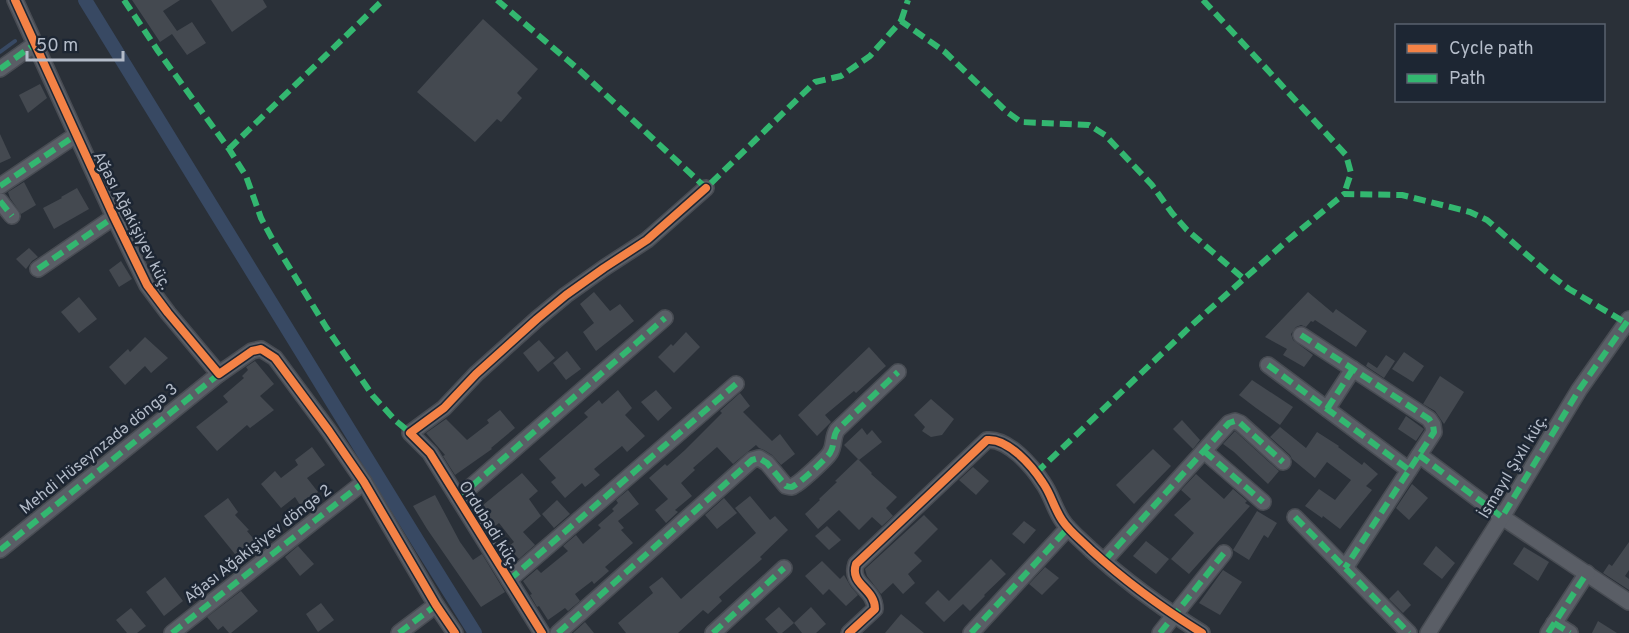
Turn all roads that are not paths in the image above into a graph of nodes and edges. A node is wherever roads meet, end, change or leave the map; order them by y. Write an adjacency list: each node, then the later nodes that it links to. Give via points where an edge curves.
1 (15, 0): 2 (street, Ağası Ağakişiyev küç.)
2 (34, 45): 3 (street); 4 (street, Ağası Ağakişiyev küç.)
3 (0, 69)
4 (76, 135): 5 (street); 9 (street, Ağası Ağakişiyev küç.)
5 (0, 186)
6 (706, 188): 25 (street, Ordubadi küç., via 647,240 537,319 444,408 410,433 430,453)
7 (0, 201): 8 (street)
8 (12, 216)
9 (114, 217): 10 (street); 17 (street, Ağası Ağakişiyev küç., via 147,285)
10 (38, 269)
11 (665, 318): 25 (street)
12 (1629, 319): 28 (street, İsmayıl Şıxlı küç., via 1579,390)
13 (1301, 335): 15 (street)
14 (1268, 364): 19 (street)
15 (1353, 369): 19 (street); 21 (street, via 1429,419 1434,432)
16 (898, 372): 45 (street, via 837,430 830,453 799,483 786,486 766,463 759,458 752,460)
17 (219, 374): 24 (street, via 252,351 261,349 275,358); 30 (street, Mehdi Hüseynzadə döngə 3)
18 (736, 384): 36 (street)
19 (1327, 409): 23 (street)
20 (1204, 451): 22 (street, via 1235,421); 26 (street); 32 (street)
21 (1419, 455): 23 (street); 28 (street)
22 (1283, 462)
23 (1409, 470): 34 (street)
24 (364, 482): 38 (street); 41 (street, Ağası Ağakişiyev döngə 2)
25 (458, 498): 36 (street, Ordubadi küç.)
26 (1263, 502)
27 (1295, 517): 34 (street)
28 (1502, 517): 35 (street); 52 (street, İsmayıl Şıxlı küç.)
29 (1068, 528): 32 (street); 47 (street, via 1030,465 1003,442 987,440 856,564 856,578 872,597 875,609); 48 (street)
30 (0, 550)
31 (1224, 553): 39 (street)
32 (1104, 561): 39 (street)
33 (784, 568): 46 (street)
34 (1345, 568): 51 (street)
35 (1587, 573): 37 (street); 40 (street)
36 (509, 580): 44 (street, Ordubadi küç.)
37 (1629, 602)
38 (436, 605): 42 (street); 43 (street)
39 (1175, 616): 49 (street); 50 (street)
40 (1551, 628): 53 (street)
41 (172, 633)
42 (399, 633)
43 (455, 633)
44 (542, 633)
45 (558, 633)
46 (713, 633)
47 (849, 633)
48 (971, 633)
49 (1160, 633)
50 (1202, 633)
51 (1409, 633)
52 (1428, 633)
53 (1570, 633)

